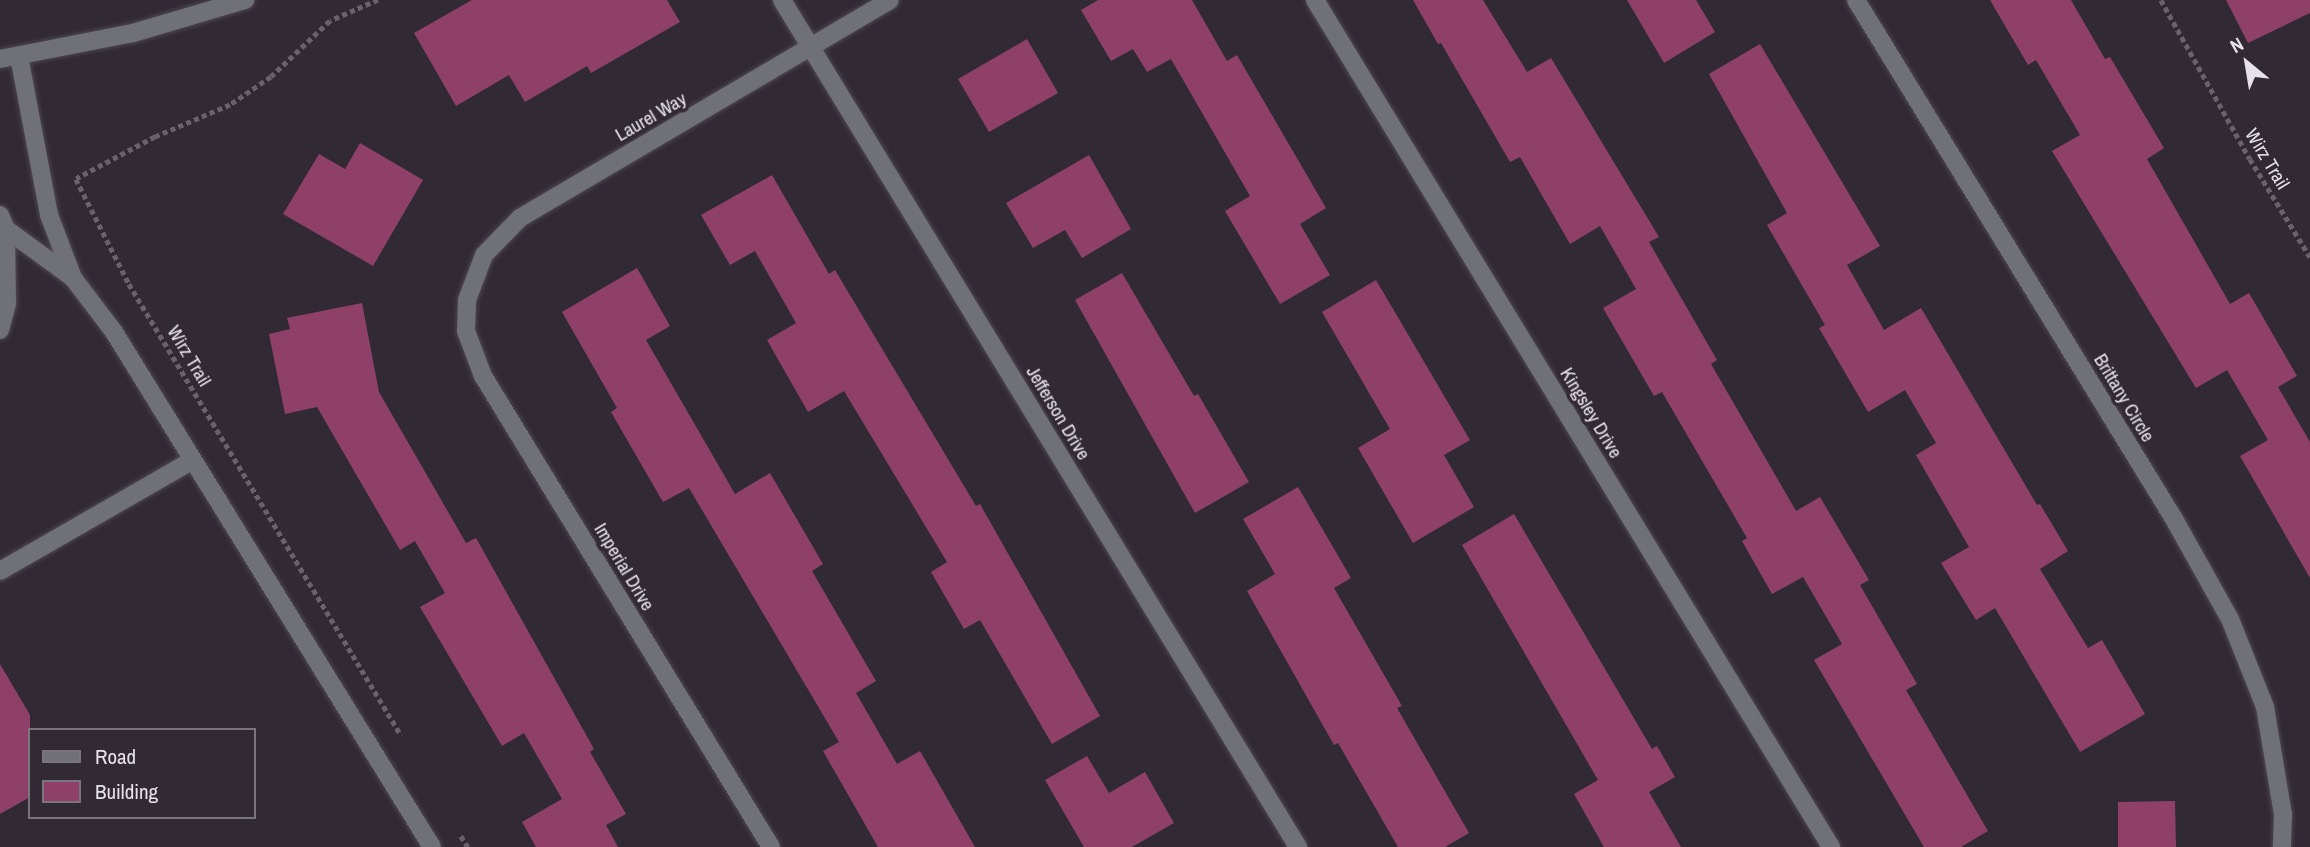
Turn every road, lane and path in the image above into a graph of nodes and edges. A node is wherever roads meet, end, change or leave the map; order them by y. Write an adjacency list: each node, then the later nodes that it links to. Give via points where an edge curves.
1 (245, 0): 9 (street, via 133,33)
2 (377, 0): 18 (path, Wirz Trail, via 330,21 271,77 230,105 155,137 76,179 129,284)
3 (782, 0): 8 (street, Jefferson Drive)
4 (890, 0): 8 (street, Laurel Way)
5 (1315, 0): 24 (street, Kingsley Drive)
6 (1856, 0): 25 (street, Brittany Circle, via 2230,619 2265,707 2283,814)
7 (2161, 0): 12 (path, Wirz Trail)
8 (810, 48): 14 (street, Laurel Way, via 520,218 484,255); 23 (street, Jefferson Drive)
9 (19, 56): 10 (street); 13 (street, via 49,215)
10 (0, 59)
11 (3, 222): 13 (street); 15 (street, via 8,303)
12 (2310, 257)
13 (73, 278): 16 (street, via 114,332)
14 (467, 300): 22 (street, Imperial Drive, via 466,331 483,376)
15 (0, 330)
16 (191, 461): 17 (street); 20 (street)
17 (0, 571)
18 (404, 741)
19 (454, 823): 21 (path)
20 (432, 847)
21 (468, 847)
22 (771, 847)
23 (1298, 847)
24 (1831, 847)
25 (2282, 847)

